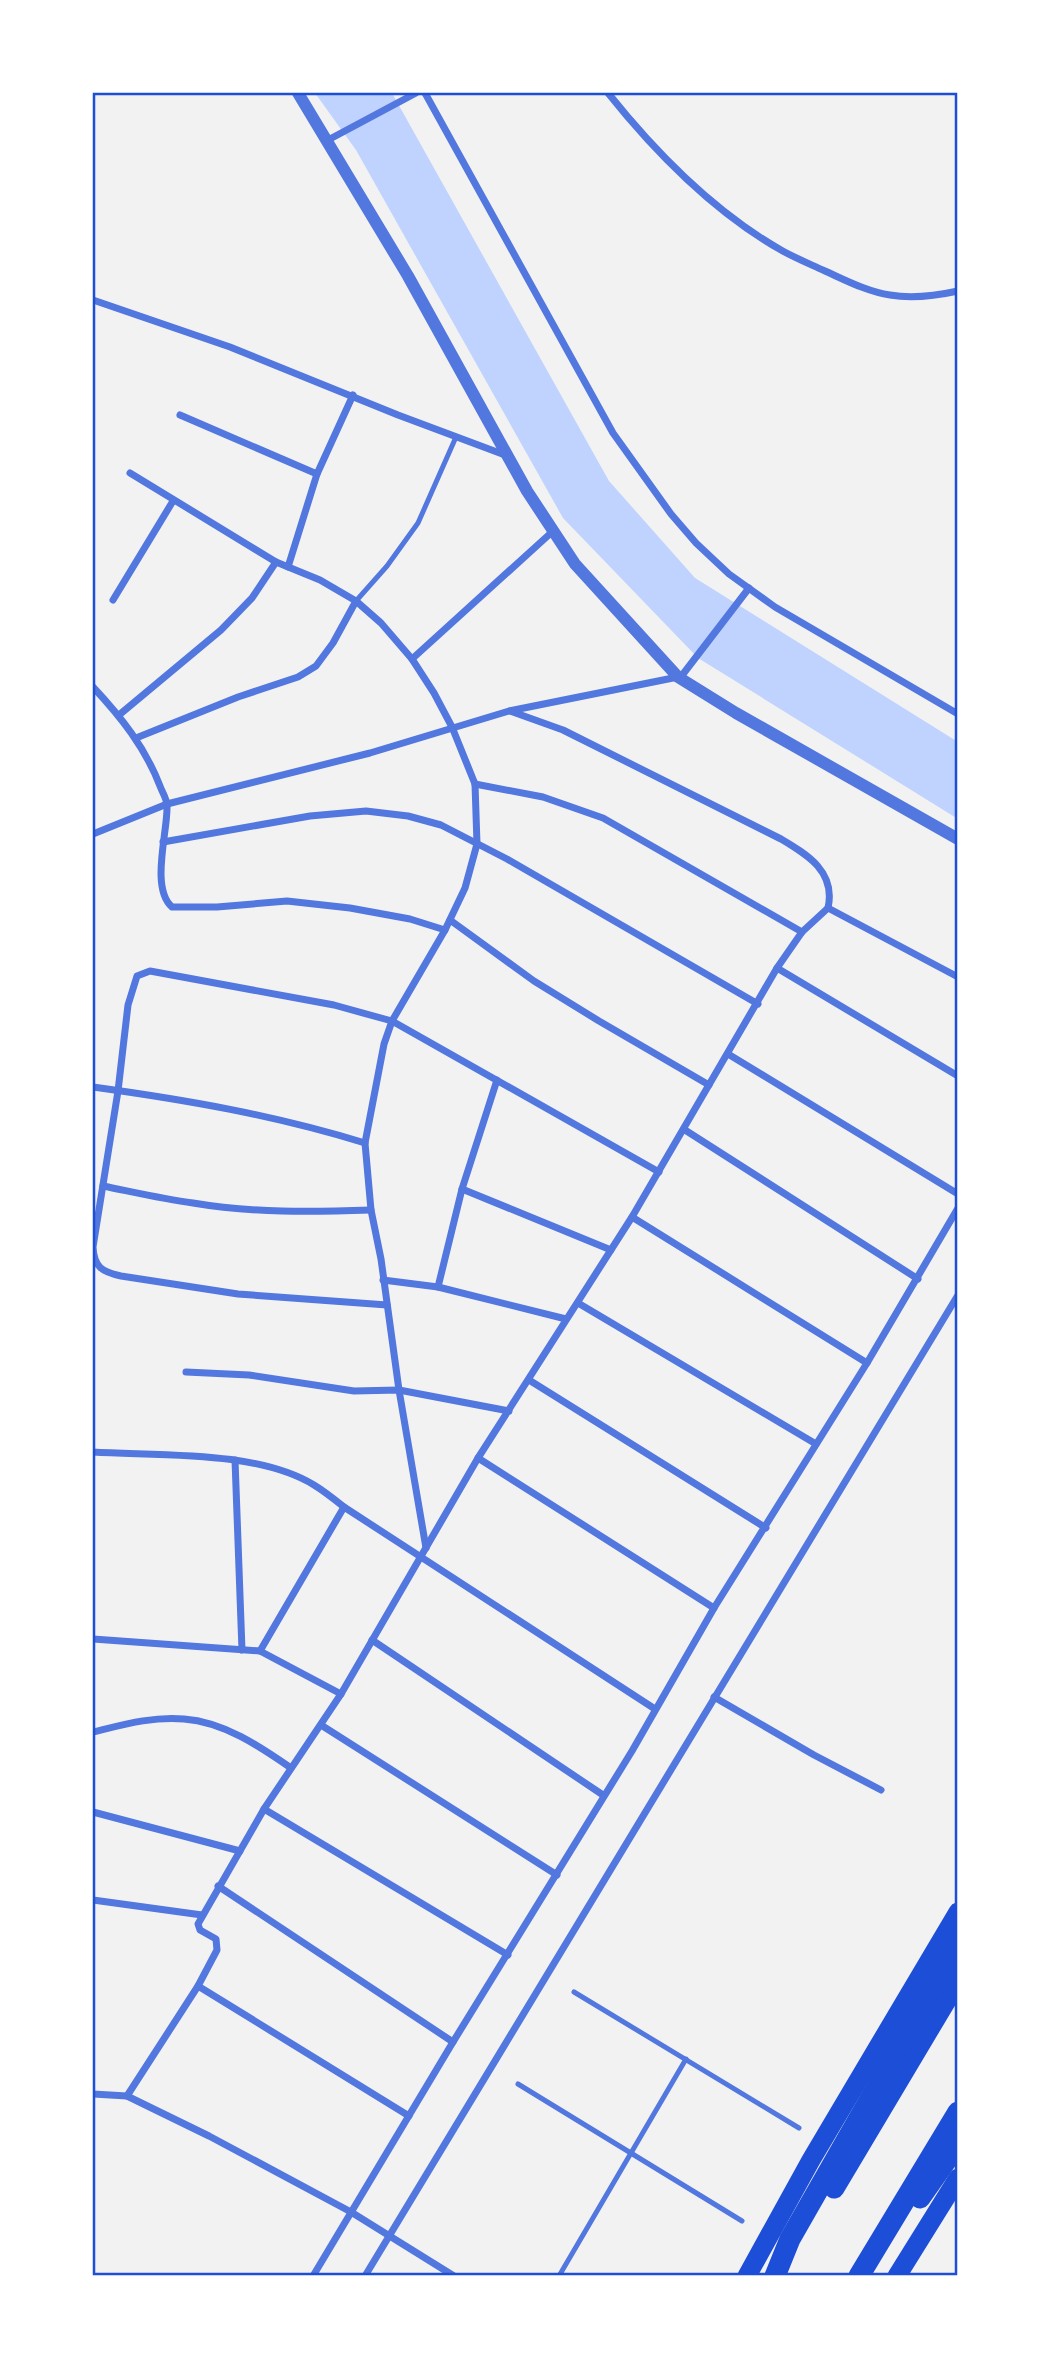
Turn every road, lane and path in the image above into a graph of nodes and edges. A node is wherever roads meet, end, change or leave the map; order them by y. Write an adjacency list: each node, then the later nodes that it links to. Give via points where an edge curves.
1 (298, 93): 5 (street)
2 (416, 93): 5 (street)
3 (425, 93): 18 (street, via 613,433 696,543)
4 (608, 93): 6 (street, via 678,170 726,213 781,250 887,295 914,298)
5 (327, 140): 11 (street)
6 (958, 291)
7 (93, 300): 8 (street)
8 (353, 395): 10 (street); 13 (street)
9 (180, 415): 13 (street)
10 (456, 437): 11 (street); 20 (lane, via 418,523)
11 (507, 456): 15 (street)
12 (130, 473): 14 (street)
13 (317, 474): 17 (street)
14 (173, 501): 16 (street); 19 (street)
15 (552, 532): 21 (street); 22 (street, via 575,564)
16 (276, 562): 17 (street); 26 (street, via 252,598 221,631)
17 (288, 567): 20 (street)
18 (749, 589): 22 (street); 25 (street)
19 (113, 600)
20 (356, 601): 21 (street); 28 (street, via 316,666 298,677)
21 (412, 659): 27 (street)
22 (679, 678): 24 (street); 32 (street)
23 (93, 687): 26 (street)
24 (509, 711): 27 (street); 35 (street, via 563,730 809,855 829,887)
25 (958, 714)
26 (119, 715): 28 (street)
27 (452, 727): 29 (street); 30 (street, via 370,753)
28 (135, 738): 30 (street)
29 (475, 785): 34 (street); 38 (street, via 543,797 603,818)
30 (167, 804): 31 (street); 33 (street)
31 (93, 834)
32 (958, 839)
33 (163, 842): 34 (street, via 310,816 366,811 430,822); 37 (street, via 163,885 172,906 287,901 350,908)
34 (477, 844): 36 (street); 41 (street)
35 (828, 908): 38 (street); 40 (street)
36 (450, 920): 37 (street); 46 (street, via 534,981)
37 (445, 930): 42 (street)
38 (802, 932): 39 (street)
39 (777, 968): 41 (street); 44 (street)
40 (958, 977)
41 (758, 1004): 43 (street)
42 (392, 1021): 45 (street); 48 (street, via 334,1005 150,971 136,976 128,1005); 50 (street)
43 (728, 1054): 46 (street); 54 (street)
44 (958, 1076)
45 (497, 1080): 51 (street); 53 (street)
46 (709, 1084): 49 (street)
47 (93, 1087): 48 (street)
48 (118, 1090): 50 (street, via 237,1109); 52 (street)
49 (685, 1130): 51 (street); 60 (street)
50 (365, 1143): 56 (street)
51 (659, 1172): 57 (street)
52 (103, 1186): 56 (street, via 240,1209); 58 (street)
53 (463, 1189): 59 (street); 62 (street)
54 (958, 1194)
55 (958, 1208): 60 (street)
56 (371, 1210): 61 (street)
57 (632, 1217): 59 (street); 67 (street)
58 (93, 1247): 65 (street, via 98,1267 121,1276 239,1294)
59 (611, 1250): 64 (street)
60 (918, 1279): 67 (street)
61 (383, 1280): 62 (street); 65 (street)
62 (438, 1287): 66 (street)
63 (958, 1294): 86 (street)
64 (578, 1303): 66 (street); 72 (street)
65 (387, 1305): 70 (street)
66 (566, 1319): 69 (street)
67 (867, 1363): 72 (street)
68 (186, 1373): 70 (street, via 249,1375 354,1391)
69 (529, 1380): 71 (street); 77 (street)
70 (399, 1390): 71 (street); 78 (street)
71 (509, 1411): 74 (street)
72 (816, 1444): 77 (street)
73 (93, 1452): 75 (street)
74 (478, 1458): 78 (street); 80 (street)
75 (235, 1460): 76 (street, via 312,1483); 83 (street)
76 (344, 1507): 79 (street); 84 (street)
77 (766, 1528): 80 (street)
78 (426, 1548): 79 (street)
79 (421, 1556): 82 (street); 87 (street)
80 (714, 1608): 87 (street)
81 (93, 1639): 83 (street)
82 (372, 1640): 85 (street); 92 (street)
83 (242, 1650): 84 (street)
84 (260, 1651): 85 (street)
85 (341, 1694): 88 (street)
86 (715, 1697): 91 (street); 119 (street)
87 (654, 1709): 92 (street)
88 (321, 1725): 90 (street); 96 (street)
89 (93, 1732): 90 (street, via 148,1720 185,1719 255,1742)
90 (291, 1768): 93 (street)
91 (881, 1790)
92 (603, 1795): 96 (street)
93 (264, 1809): 95 (street); 102 (street)
94 (93, 1812): 95 (street)
95 (240, 1851): 97 (street)
96 (557, 1875): 102 (street)
97 (218, 1886): 100 (street); 106 (street)
98 (93, 1900): 100 (street)
99 (958, 1912): 125 (highway)
100 (202, 1915): 104 (street, via 200,1930 218,1945)
101 (958, 1945): 126 (highway, via 790,2239)
102 (508, 1955): 106 (street)
103 (958, 1980): 127 (highway)
104 (198, 1986): 110 (street); 112 (street)
105 (575, 1992): 107 (lane)
106 (453, 2042): 112 (street)
107 (686, 2060): 113 (lane); 115 (lane)
108 (518, 2084): 115 (lane)
109 (93, 2094): 110 (street)
110 (127, 2096): 117 (street)
111 (958, 2112): 120 (highway)
112 (409, 2116): 117 (street)
113 (799, 2128)
114 (958, 2144): 120 (highway, via 928,2190)
115 (631, 2153): 118 (lane); 124 (lane)
116 (958, 2178): 129 (highway)
117 (351, 2212): 119 (street); 121 (street)
118 (742, 2221)
119 (388, 2235): 122 (street); 123 (street)
120 (880, 2241): 128 (highway)
121 (313, 2276)
122 (365, 2276)
123 (454, 2276)
124 (559, 2276)
125 (747, 2276)
126 (775, 2276)
127 (782, 2276)
128 (859, 2276)
129 (897, 2276)

